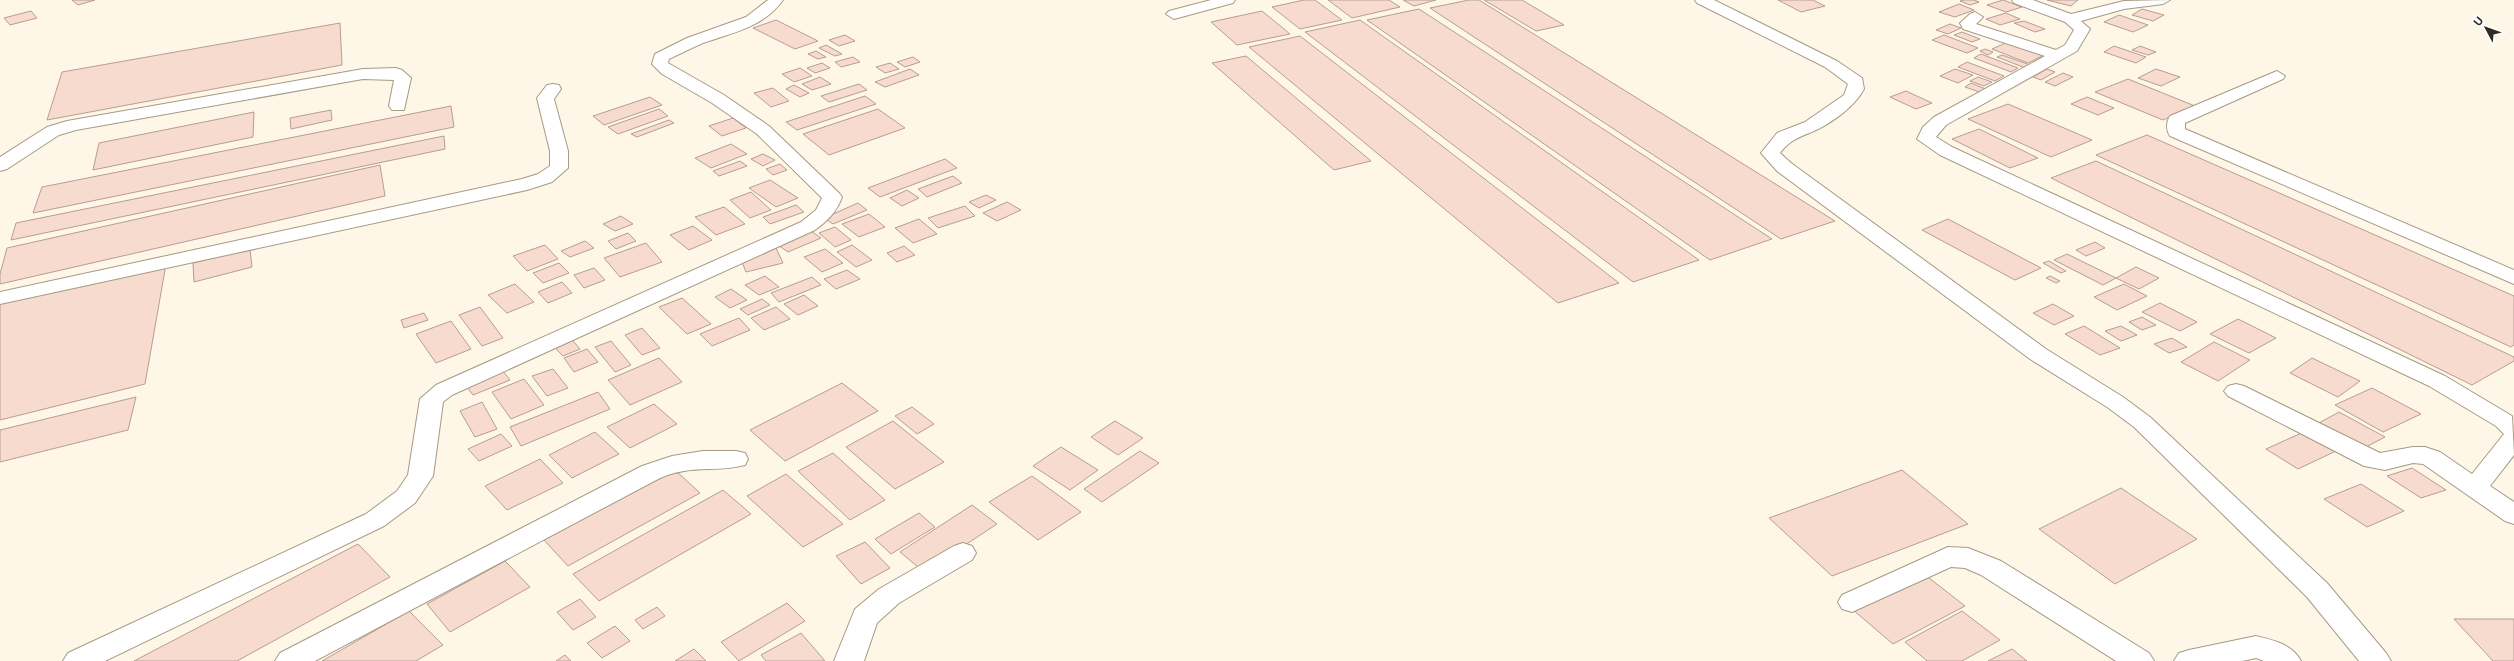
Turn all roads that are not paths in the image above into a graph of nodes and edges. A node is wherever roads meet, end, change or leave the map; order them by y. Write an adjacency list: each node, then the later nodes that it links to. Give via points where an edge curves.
1 (776, 0): 24 (street, via 772,8 752,20 695,40 661,57 660,64 739,113 786,150 832,197 829,209 808,226 444,390 432,399 420,476 406,497 375,520)
2 (1228, 0): 6 (street)
3 (1702, 0): 30 (street, via 1831,64 1856,82 1856,89 1851,98 1811,126 1783,137 1770,152 1784,167 2038,354 2142,422 2317,590)
4 (2019, 0): 8 (street)
5 (2163, 0): 8 (street, via 2124,5)
6 (1174, 14)
7 (1975, 16): 9 (street, via 1968,26)
8 (2070, 19): 9 (street, via 2082,29 2071,48)
9 (2057, 55): 17 (street, via 1940,121 1929,131 1926,139 1946,151 2438,381 2504,421)
10 (2277, 76): 14 (street, via 2176,120 2176,132)
11 (553, 89): 15 (street, via 545,98 559,151 559,168 545,178)
12 (398, 106): 13 (street, via 403,78 396,73 363,74 73,125 53,131)
13 (0, 165)
14 (2514, 278)
15 (0, 298)
16 (2236, 392): 20 (street, via 2373,460 2384,462 2424,455)
17 (2514, 430)
18 (2514, 437): 20 (street, via 2486,476)
19 (736, 459): 25 (street, via 691,459 671,463)
20 (2473, 487): 21 (street)
21 (2514, 515)
22 (963, 553): 26 (street, via 889,596 865,617)
23 (1852, 602): 27 (street, via 1948,557 1968,558 1991,568)
24 (78, 661)
25 (290, 661)
26 (849, 661)
27 (2139, 661)
28 (2189, 661): 29 (street, via 2256,647 2271,651)
29 (2286, 661)
30 (2376, 661)

